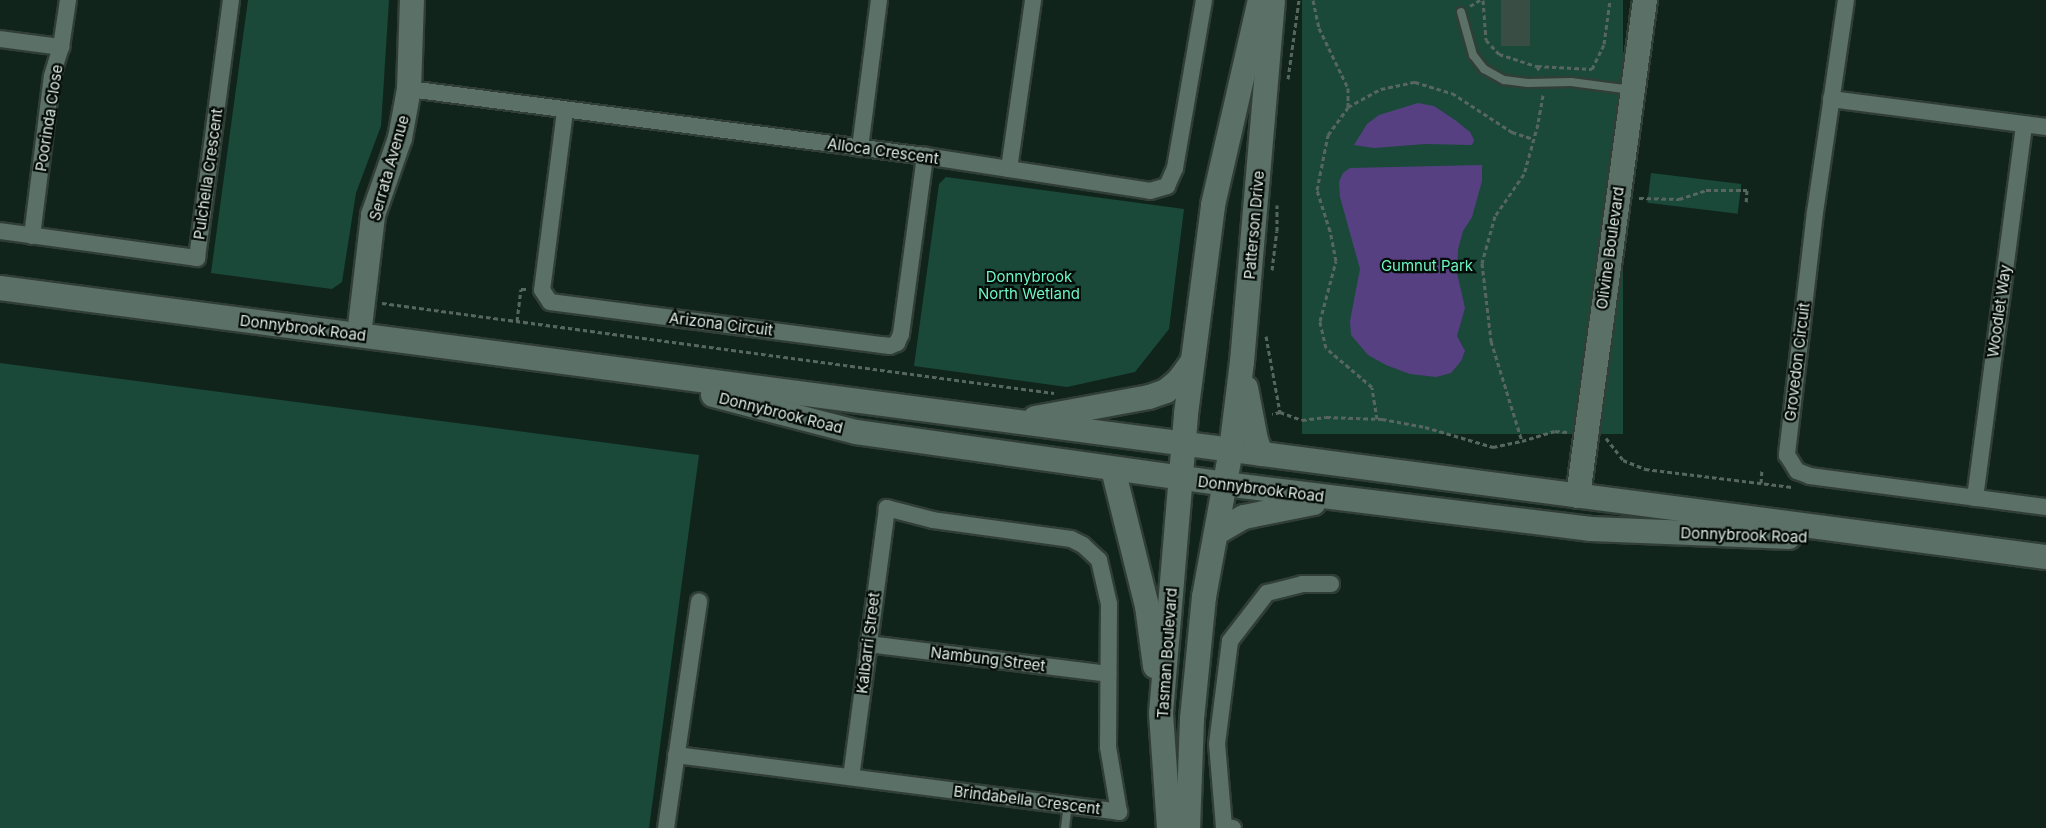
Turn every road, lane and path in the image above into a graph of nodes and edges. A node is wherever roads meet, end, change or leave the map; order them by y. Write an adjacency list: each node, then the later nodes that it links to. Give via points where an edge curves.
1 (68, 0): 16 (street, Poorinda Close)
2 (231, 0): 33 (street, Pulchella Crescent, via 197,258)
3 (412, 0): 19 (main road, Serrata Avenue)
4 (879, 0): 27 (street)
5 (1033, 0): 29 (street)
6 (1204, 0): 29 (street, Alloca Crescent, via 1175,168 1167,186 1150,191)
7 (1260, 0): 39 (main road, via 1213,205)
8 (1273, 0): 40 (main road, Patterson Drive)
9 (1313, 0): 22 (path, via 1319,28 1348,88)
10 (1483, 0): 17 (path, via 1485,40 1499,54)
11 (1610, 0): 17 (path, via 1604,44 1592,69)
12 (1645, 0): 20 (main road, Olivine Boulevard)
13 (1846, 0): 21 (street, Grovedon Circuit)
14 (1461, 12): 18 (lane, via 1473,55 1484,69 1504,80)
15 (0, 39): 16 (street)
16 (61, 47): 33 (street, Poorinda Close, via 52,76)
17 (1537, 66): 18 (path)
18 (1542, 82): 20 (lane); 26 (path, via 1543,98)
19 (409, 89): 23 (street, Alloca Crescent); 36 (main road, Serrata Avenue, via 400,138 373,215)
20 (1631, 90): 46 (main road, Olivine Boulevard)
21 (1831, 99): 24 (street); 58 (street, Grovedon Circuit, via 1787,455 1797,471 1810,476)
22 (1348, 107): 26 (path, via 1381,89 1415,82 1452,93 1512,132); 44 (path, via 1328,135 1317,190 1336,261 1320,321 1326,348 1372,387)
23 (565, 111): 27 (street, Alloca Crescent); 35 (street)
24 (2024, 124): 25 (street); 58 (street, Woodlet Way)
25 (2046, 128)
26 (1533, 139): 47 (path, via 1524,174 1496,216 1482,263 1491,341)
27 (860, 148): 28 (street, Alloca Crescent)
28 (925, 156): 29 (street, Alloca Crescent); 35 (street, Arizona Circuit, via 901,334 897,343 890,346 550,302)
29 (1009, 169)
30 (1746, 204): 31 (path, via 1747,190 1706,190 1679,199 1639,197)
31 (1637, 208)
32 (0, 231): 33 (street, Pulchella Crescent)
33 (32, 236)
34 (0, 288): 38 (main road, Donnybrook Road)
35 (542, 290): 37 (path, via 521,288)
36 (363, 301): 37 (path); 38 (main road, Serrata Avenue)
37 (517, 321): 42 (path)
38 (359, 335): 41 (main road, Donnybrook Road)
39 (1192, 362): 45 (main road, via 1166,391 1149,397); 48 (main road)
40 (1242, 362): 49 (main road, Patterson Drive); 50 (main road)
41 (606, 368): 45 (main road, Donnybrook Road); 51 (main road, Donnybrook Road, via 856,432)
42 (1064, 394)
43 (1280, 412): 44 (path, via 1302,420)
44 (1377, 419): 47 (path, via 1425,427 1493,447)
45 (1012, 422): 48 (main road, Donnybrook Road)
46 (1585, 433): 47 (path, via 1555,431); 54 (path, via 1608,438 1623,460 1645,469); 57 (main road, Olivine Boulevard)
47 (1522, 441)
48 (1183, 444): 49 (main road, Donnybrook Road); 53 (main road, Tasman Boulevard)
49 (1231, 450): 50 (main road, Donnybrook Road); 55 (main road, Patterson Drive)
50 (1261, 454): 57 (main road, Donnybrook Road)
51 (1113, 469): 53 (main road, Donnybrook Road); 69 (main road, via 1147,606)
52 (1762, 469): 54 (path)
53 (1180, 478): 55 (main road, Donnybrook Road); 69 (main road, Tasman Boulevard)
54 (1761, 483): 56 (path)
55 (1225, 484): 59 (main road, Donnybrook Road); 62 (main road, Tasman Boulevard)
56 (1795, 488)
57 (1578, 496): 63 (main road, Donnybrook Road)
58 (1975, 498): 60 (street, Grovedon Circuit)
59 (1346, 500): 62 (main road, via 1297,505 1244,518); 63 (main road, Donnybrook Road, via 1591,529)
60 (2046, 507)
61 (887, 508): 67 (street, Kalbarri Street); 68 (street, Brindabella Crescent, via 933,520 1071,539 1083,545 1099,560 1109,604)
62 (1216, 534): 76 (main road, Tasman Boulevard, via 1204,597 1194,697)
63 (1924, 541): 64 (main road, Donnybrook Road)
64 (2046, 557)
65 (1331, 584): 77 (street, via 1302,584 1267,593 1230,641 1217,744 1224,827)
66 (699, 601): 70 (street)
67 (868, 644): 68 (street, Nambung Street); 71 (street, Kalbarri Street)
68 (1108, 674): 72 (street, Brindabella Crescent, via 1108,747 1119,812)
69 (1161, 713): 75 (main road, Tasman Boulevard)
70 (676, 755): 71 (street, Brindabella Crescent); 73 (street)
71 (851, 777): 72 (street, Brindabella Crescent)
72 (1068, 805): 74 (lane)
73 (666, 828)
74 (1065, 828)
75 (1169, 828)
76 (1188, 828)
77 (1233, 828)

